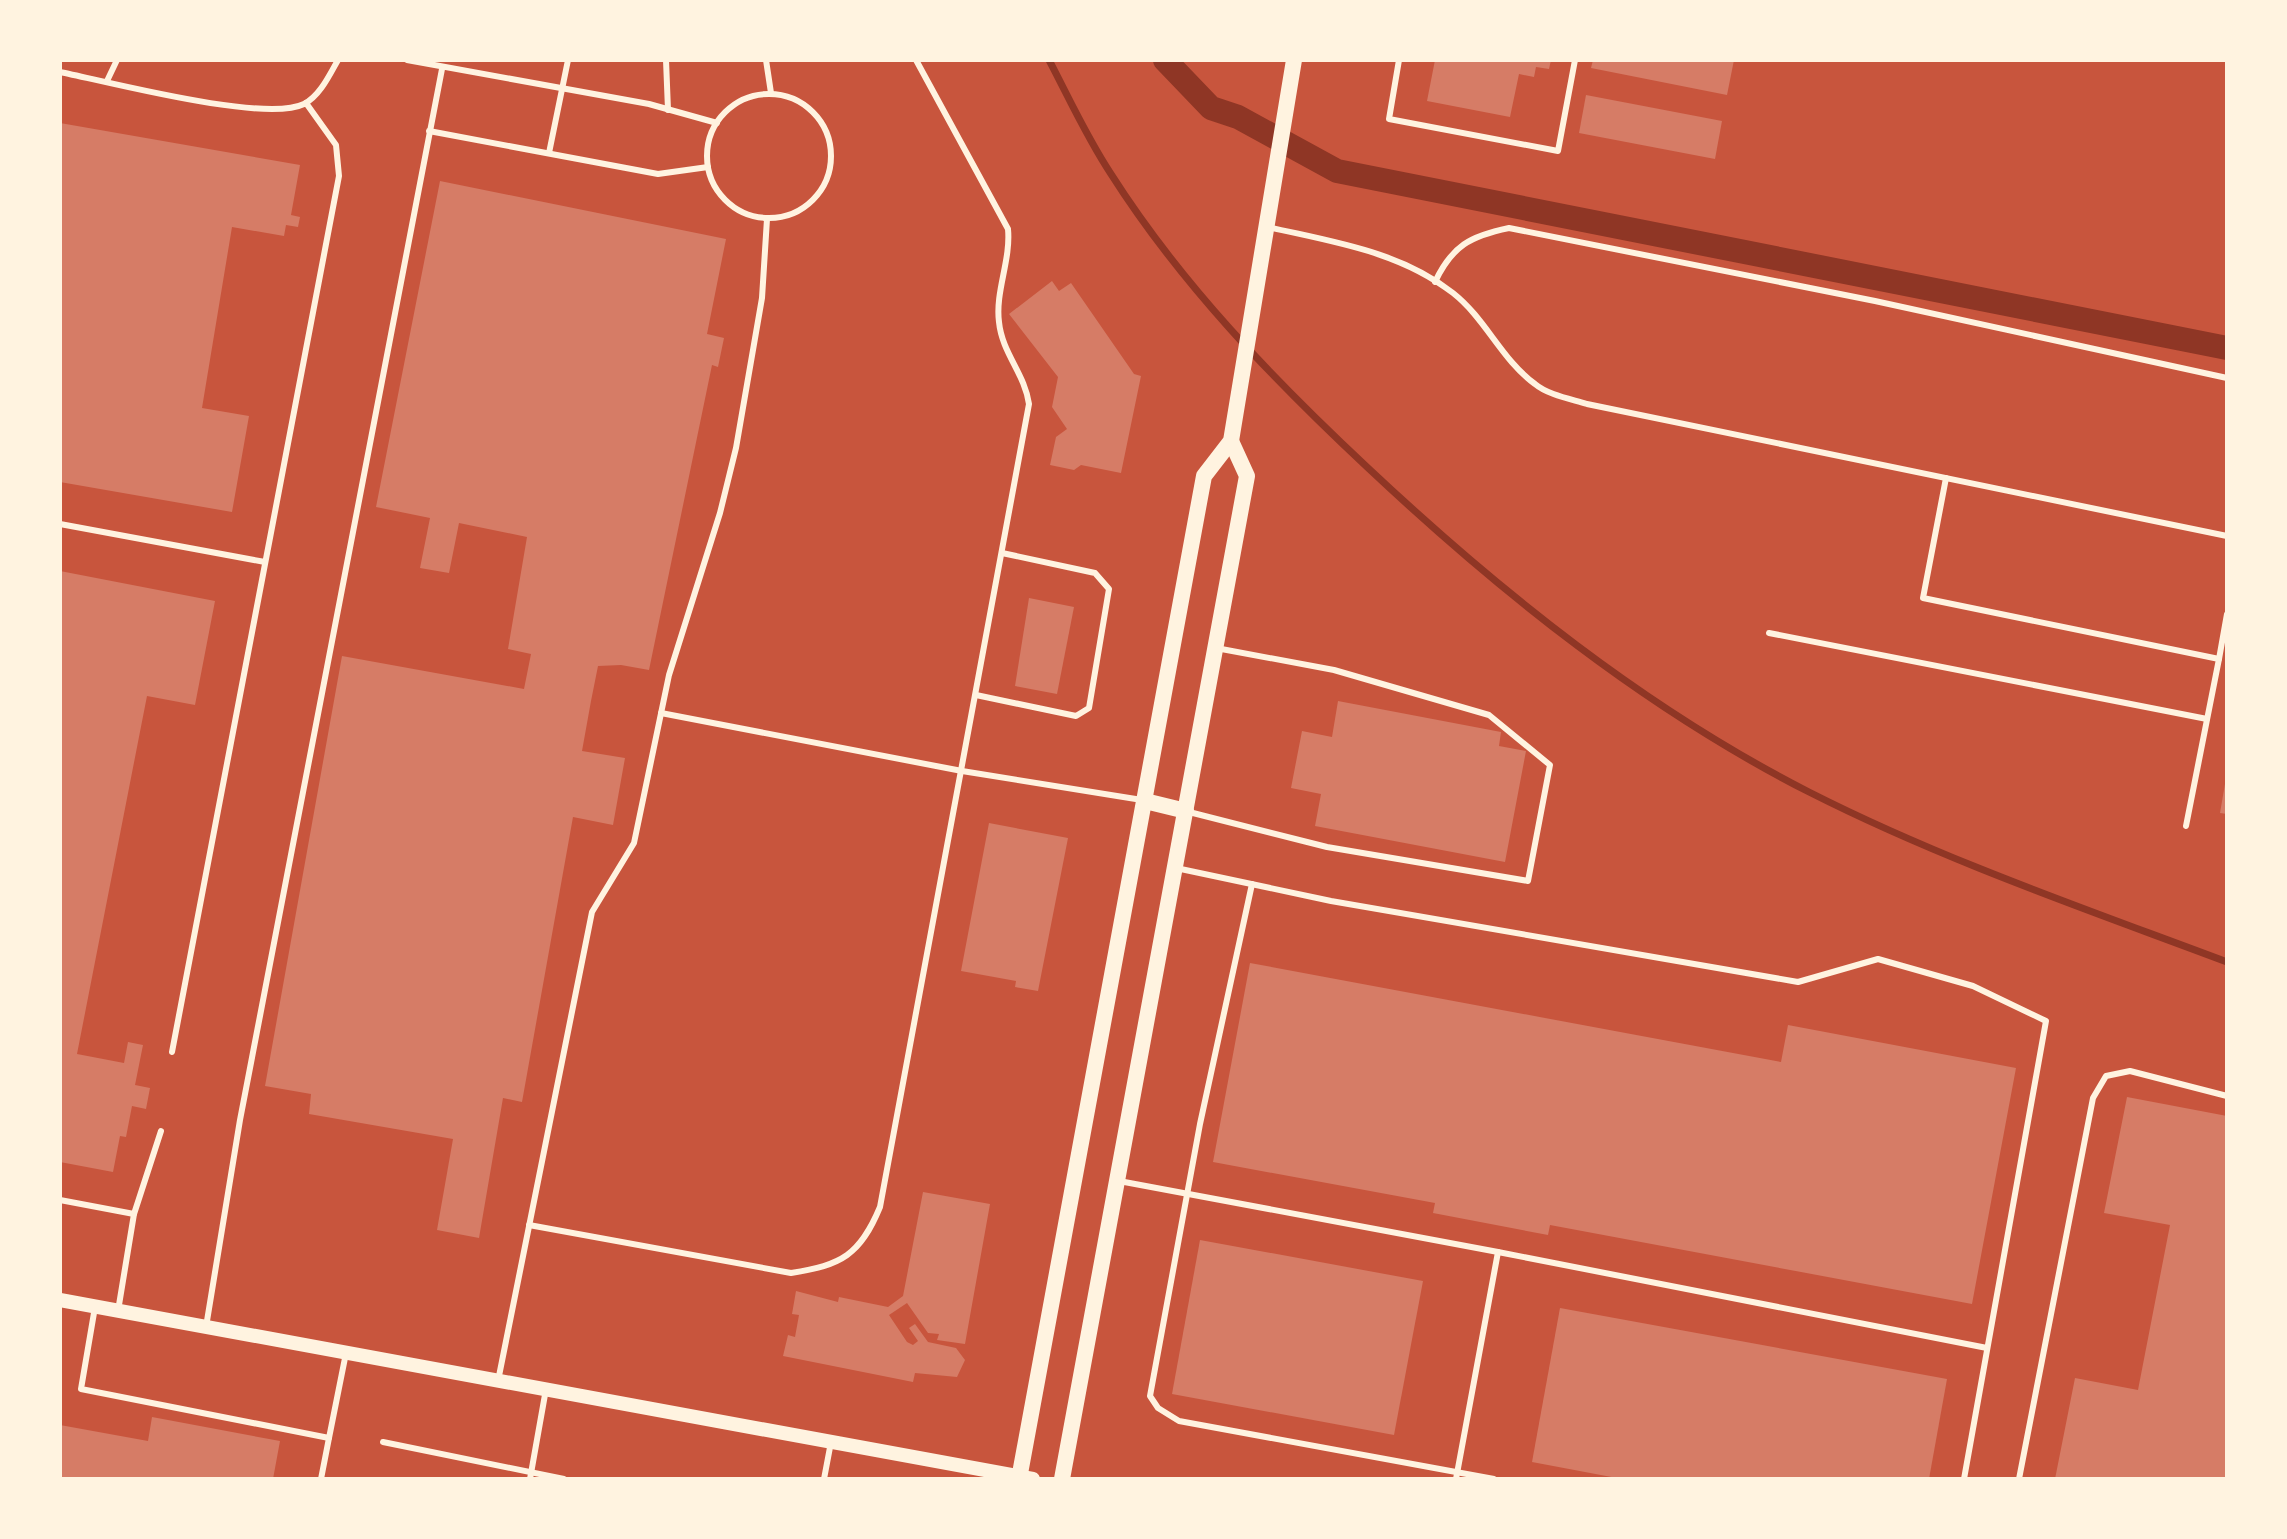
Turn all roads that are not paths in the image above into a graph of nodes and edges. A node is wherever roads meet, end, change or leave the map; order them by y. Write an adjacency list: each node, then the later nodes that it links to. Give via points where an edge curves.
1 (117, 60): 13 (lane)
2 (338, 60): 16 (lane)
3 (407, 60): 11 (lane)
4 (568, 60): 14 (lane)
5 (666, 60): 17 (lane)
6 (766, 60): 15 (lane)
7 (916, 60): 30 (lane, via 1008,229 998,319 1002,342 1026,385 1029,404)
8 (1294, 60): 23 (main road)
9 (1399, 60): 10 (lane, via 1389,119 1558,151)
10 (1575, 60)
11 (442, 69): 14 (lane); 19 (lane)
12 (60, 72): 13 (lane)
13 (107, 81): 16 (lane, via 280,111)
14 (562, 89): 17 (lane); 20 (lane)
15 (771, 93): 18 (lane, via 747,97); 22 (lane, via 795,99 815,113 828,134 832,158 827,182 812,202 792,215)
16 (306, 103): 31 (lane, via 336,145 339,176)
17 (668, 110): 18 (lane)
18 (717, 123): 21 (lane, via 706,154)
19 (429, 131): 20 (lane); 57 (lane, via 240,1120)
20 (549, 153): 21 (lane, via 658,174)
21 (708, 167): 22 (lane, via 723,199 743,213)
22 (767, 219): 37 (lane, via 762,298 736,448)
23 (1265, 227): 24 (lane, via 1361,248 1407,264); 26 (main road)
24 (1435, 282): 25 (lane, via 1448,255 1483,234 1509,228); 27 (lane, via 1481,319 1504,354 1537,386 1587,404)
25 (2227, 378)
26 (1231, 441): 34 (main road, via 1247,476); 40 (main road, via 1204,476)
27 (1946, 478): 29 (lane); 35 (lane, via 1923,598)
28 (60, 524): 31 (lane)
29 (2227, 536)
30 (1002, 553): 36 (lane); 36 (lane, via 1095,573 1109,589 1089,708 1076,716)
31 (265, 562): 45 (lane)
32 (2227, 614): 35 (lane)
33 (1769, 633): 38 (lane)
34 (1215, 648): 41 (main road); 41 (lane, via 1334,670 1489,715 1550,765 1528,881 1327,847)
35 (2219, 659): 38 (lane)
36 (976, 695): 39 (lane)
37 (661, 713): 39 (lane); 52 (lane, via 634,843 592,912)
38 (2207, 719): 42 (lane)
39 (962, 771): 40 (lane); 52 (lane, via 880,1207 868,1236 846,1257 820,1269 791,1273)
40 (1145, 801): 41 (main road); 67 (main road)
41 (1186, 811): 43 (main road)
42 (2186, 826)
43 (1175, 867): 44 (lane); 48 (main road)
44 (1252, 884): 49 (lane); 58 (lane, via 1798,982 1878,959 1973,986 2046,1021)
45 (172, 1052)
46 (2227, 1096): 74 (lane, via 2130,1071 2106,1076 2093,1098)
47 (161, 1131): 51 (lane)
48 (1118, 1181): 49 (lane); 71 (main road)
49 (1187, 1195): 53 (lane); 66 (lane, via 1150,1396 1158,1408 1179,1421)
50 (60, 1200): 51 (lane)
51 (134, 1214): 56 (lane)
52 (529, 1225): 60 (lane)
53 (1498, 1252): 58 (lane); 66 (lane)
54 (60, 1300): 55 (street)
55 (95, 1307): 56 (street); 62 (lane, via 81,1389)
56 (118, 1311): 57 (street)
57 (206, 1327): 59 (street)
58 (1987, 1348): 73 (lane)
59 (346, 1353): 60 (street); 62 (lane)
60 (498, 1381): 61 (street)
61 (546, 1389): 64 (street); 65 (lane)
62 (329, 1438): 68 (lane)
63 (383, 1442): 65 (lane)
64 (831, 1442): 67 (street); 70 (lane)
65 (531, 1476): 69 (lane)
66 (1457, 1476): 72 (lane)
67 (1024, 1478)
68 (321, 1479)
69 (564, 1479)
70 (824, 1479)
71 (1062, 1479)
72 (1494, 1479)
73 (1964, 1479)
74 (2019, 1479)

